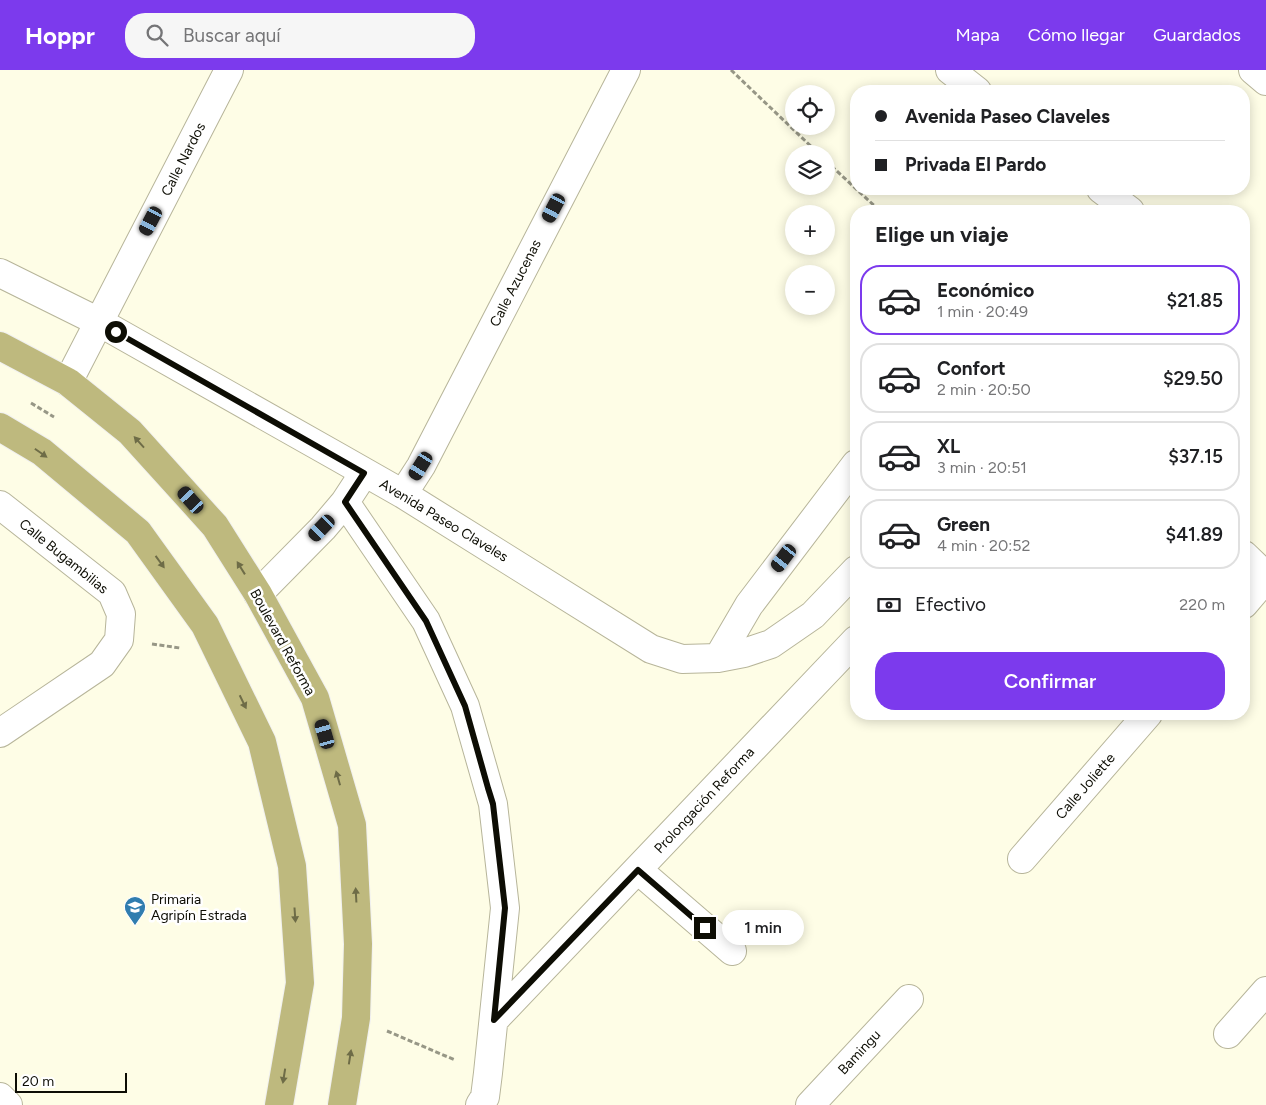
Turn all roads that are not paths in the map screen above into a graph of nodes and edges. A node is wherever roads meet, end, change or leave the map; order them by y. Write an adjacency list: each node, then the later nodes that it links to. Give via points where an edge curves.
1 (229, 70): 10 (street, Calle Nardos)
2 (626, 70): 16 (street, Calle Azucenas, via 421,466)
3 (950, 70): 6 (street)
4 (1253, 70): 5 (street)
5 (1266, 81)
6 (969, 85)
7 (1109, 195): 8 (street)
8 (1122, 205)
9 (0, 273): 10 (street, Avenida Paseo Claveles)
10 (99, 322): 12 (street, Calle Nardos); 15 (street, Avenida Paseo Claveles)
11 (0, 346): 12 (main road, Boulevard Reforma)
12 (68, 382): 22 (main road, Boulevard Reforma, one-way to 12, via 215,526 130,432)
13 (0, 427): 38 (main road, one-way to 38, via 42,452 138,532 206,625 262,742 292,866 300,983)
14 (850, 472): 25 (street, via 749,604)
15 (364, 473): 16 (street, Avenida Paseo Claveles); 17 (street)
16 (403, 494): 25 (street, Avenida Paseo Claveles, via 651,648 682,659)
17 (345, 502): 22 (street); 33 (street, via 426,621 465,706 493,804 505,908)
18 (0, 505): 27 (street, Calle Bugambilias, via 112,593 121,614 119,640 102,664)
19 (1250, 561): 21 (street)
20 (850, 576): 25 (street, Avenida Paseo Claveles, via 813,616 771,644)
21 (1266, 577): 23 (street)
22 (258, 594): 39 (main road, Boulevard Reforma, one-way to 22, via 356,1018 358,944 352,825 315,698)
23 (1250, 597)
24 (850, 646): 29 (street, Prolongación Reforma)
25 (718, 658)
26 (1143, 720): 28 (street, Calle Joliette)
27 (0, 733)
28 (1022, 859)
29 (638, 870): 30 (street); 33 (street, Prolongación Reforma)
30 (732, 951)
31 (1266, 991): 34 (street)
32 (909, 999): 40 (street, Bamingu)
33 (494, 1020): 35 (street)
34 (1228, 1034)
35 (487, 1095)
36 (0, 1097): 37 (street)
37 (8, 1105)
38 (279, 1105)
39 (342, 1105)
40 (810, 1105)

